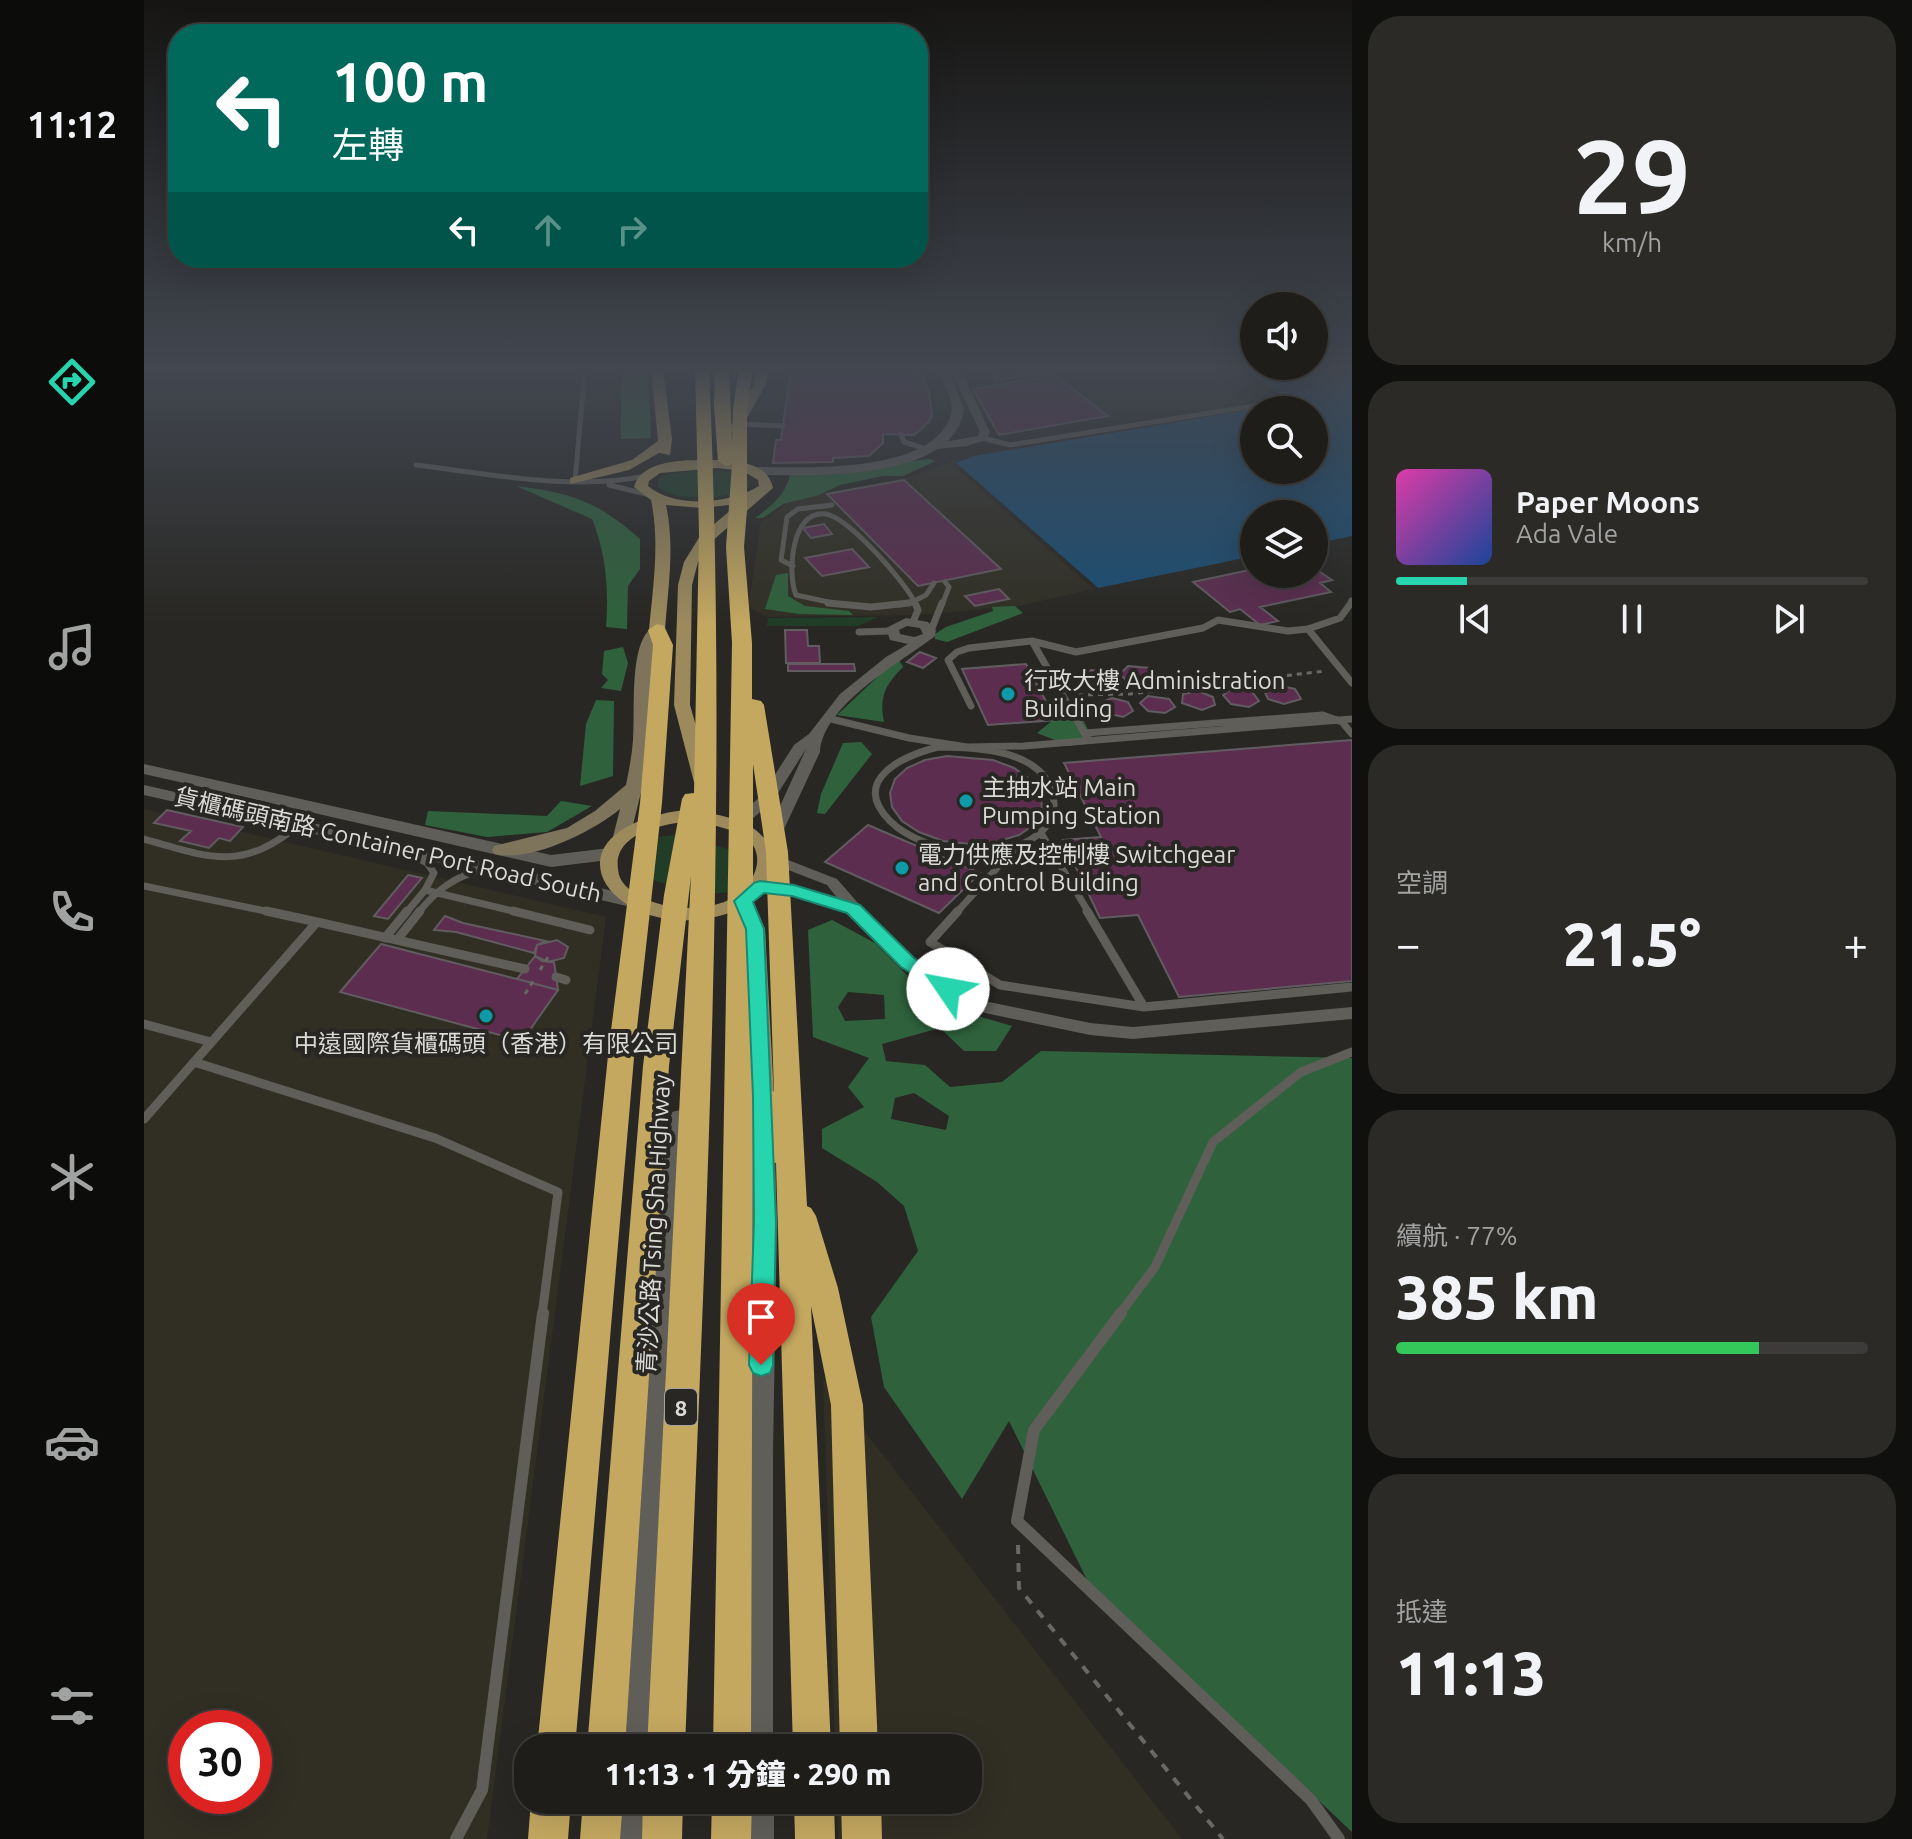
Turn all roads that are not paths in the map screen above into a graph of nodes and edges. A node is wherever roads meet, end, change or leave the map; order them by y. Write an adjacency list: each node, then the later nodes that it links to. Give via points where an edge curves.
1 (583, 454): 14 (lane)
2 (652, 454): 14 (main road)
3 (664, 454): 11 (main road)
4 (706, 454): 37 (highway, 青沙公路 Tsing Sha Highway / 8)
5 (726, 454): 18 (highway)
6 (739, 454): 12 (main road)
7 (740, 454): 18 (highway)
8 (921, 454): 9 (street)
9 (914, 457): 12 (street, via 832,469); 15 (street, via 909,465 892,470 795,481)
10 (416, 465): 14 (lane)
11 (662, 468): 12 (main road, via 702,464); 13 (main road)
12 (751, 470): 15 (main road, via 766,483)
13 (646, 476): 14 (lane); 16 (main road, via 641,487)
14 (582, 482): 16 (lane)
15 (760, 493): 16 (main road, via 716,503); 45 (main road, via 705,539 685,585 682,705)
16 (654, 497): 26 (main road, via 662,535)
17 (832, 505): 19 (lane, via 798,509 787,517 781,560)
18 (735, 547): 31 (highway)
19 (793, 566): 23 (lane, via 792,591 820,603); 23 (lane, via 803,521 817,514 836,517 906,587)
20 (945, 582): 29 (lane, via 949,587)
21 (934, 583): 23 (lane, via 928,596)
22 (1351, 600): 25 (lane, via 1340,618)
23 (914, 602): 24 (lane, via 918,610)
24 (913, 622): 28 (street, via 895,625); 29 (street, via 927,627)
25 (1308, 629): 30 (lane, via 1218,620 1203,628 1076,652); 33 (lane)
26 (657, 630): 43 (main road, via 646,645); 80 (highway, via 663,645 651,803 620,1062)
27 (859, 632): 28 (lane)
28 (892, 634): 29 (street, via 909,642); 32 (street)
29 (925, 637): 32 (street)
30 (1032, 641): 34 (lane, via 969,648 948,660); 39 (lane)
31 (742, 643): 84 (highway); 86 (highway, via 777,852)
32 (891, 660): 35 (street)
33 (1352, 683)
34 (971, 706)
35 (827, 718): 40 (street); 41 (lane)
36 (1352, 719): 39 (lane)
37 (707, 724): 81 (highway, via 676,895 656,1066); 83 (highway, 青沙公路 Tsing Sha Highway / 8)
38 (1352, 734): 39 (lane, via 1342,722 1323,715)
39 (1086, 736): 41 (lane, via 1024,746)
40 (814, 737): 46 (street, via 799,748 768,798); 54 (street, via 813,752)
41 (967, 747): 48 (lane, via 1019,759 1051,787 1057,803); 51 (lane, via 938,747 891,765 878,780 875,797 882,815 899,832 956,851 988,852)
42 (144, 769): 55 (street, 貨櫃碼頭南路 Container Port Road South)
43 (636, 786): 49 (main road); 55 (main road, via 578,833)
44 (144, 790): 47 (street, 貨櫃碼頭南路 Container Port Road South)
45 (717, 818): 46 (main road); 49 (main road, via 665,818)
46 (737, 824): 54 (main road, via 756,836)
47 (299, 825): 50 (lane, via 256,855 218,859); 52 (street, 貨櫃碼頭南路 Container Port Road South)
48 (1041, 833): 51 (lane); 72 (lane)
49 (622, 837): 53 (main road)
50 (144, 839)
51 (1018, 845): 72 (lane, via 930,942 1000,985)
52 (397, 847): 55 (street, 貨櫃碼頭南路 Container Port Road South); 58 (lane, via 432,867)
53 (609, 854): 55 (street, 貨櫃碼頭南路 Container Port Road South, via 551,861); 60 (main road, via 607,876)
54 (768, 855): 57 (main road); 62 (street, via 832,882)
55 (498, 859): 59 (lane, via 457,876); 60 (street, 貨櫃碼頭南路 Container Port Road South)
56 (144, 886): 64 (lane)
57 (760, 887): 61 (main road); 62 (street)
58 (425, 890): 59 (lane); 66 (lane)
59 (436, 893): 65 (lane); 67 (lane)
60 (631, 901): 63 (main road)
61 (743, 901): 63 (main road, via 704,914); 78 (main road, via 755,929)
62 (853, 909): 73 (street, via 908,962 948,989 985,1007 1029,1017 1133,1033)
63 (669, 915): 82 (street, via 692,951 695,975 655,1350)
64 (317, 922): 66 (lane); 75 (lane)
65 (590, 930)
66 (385, 938): 67 (lane)
67 (397, 940): 68 (lane)
68 (525, 969)
69 (556, 977): 70 (lane)
70 (566, 980)
71 (1352, 987): 72 (lane)
72 (1144, 1007)
73 (1352, 1013)
74 (144, 1024): 75 (lane)
75 (211, 1042): 77 (lane)
76 (1352, 1052): 105 (lane, via 1301,1072 1213,1142 1155,1267 1034,1430 1017,1521 1311,1800)
77 (194, 1062): 79 (lane); 96 (lane, via 435,1138 558,1192 482,1790)
78 (763, 1096): 85 (street); 87 (highway, via 823,1288 847,1405)
79 (144, 1119)
80 (557, 1734)
81 (607, 1734)
82 (635, 1734)
83 (667, 1734)
84 (732, 1734)
85 (757, 1734)
86 (811, 1734)
87 (859, 1734)
88 (550, 1814): 97 (highway)
89 (602, 1814): 98 (highway)
90 (630, 1814): 99 (street)
91 (663, 1814): 100 (highway)
92 (732, 1814): 101 (highway)
93 (757, 1814): 102 (street)
94 (814, 1814): 103 (highway)
95 (861, 1814): 104 (highway)
96 (456, 1839)
97 (548, 1839)
98 (600, 1839)
99 (629, 1839)
100 (662, 1839)
101 (731, 1839)
102 (757, 1839)
103 (815, 1839)
104 (862, 1839)
105 (1339, 1839)

